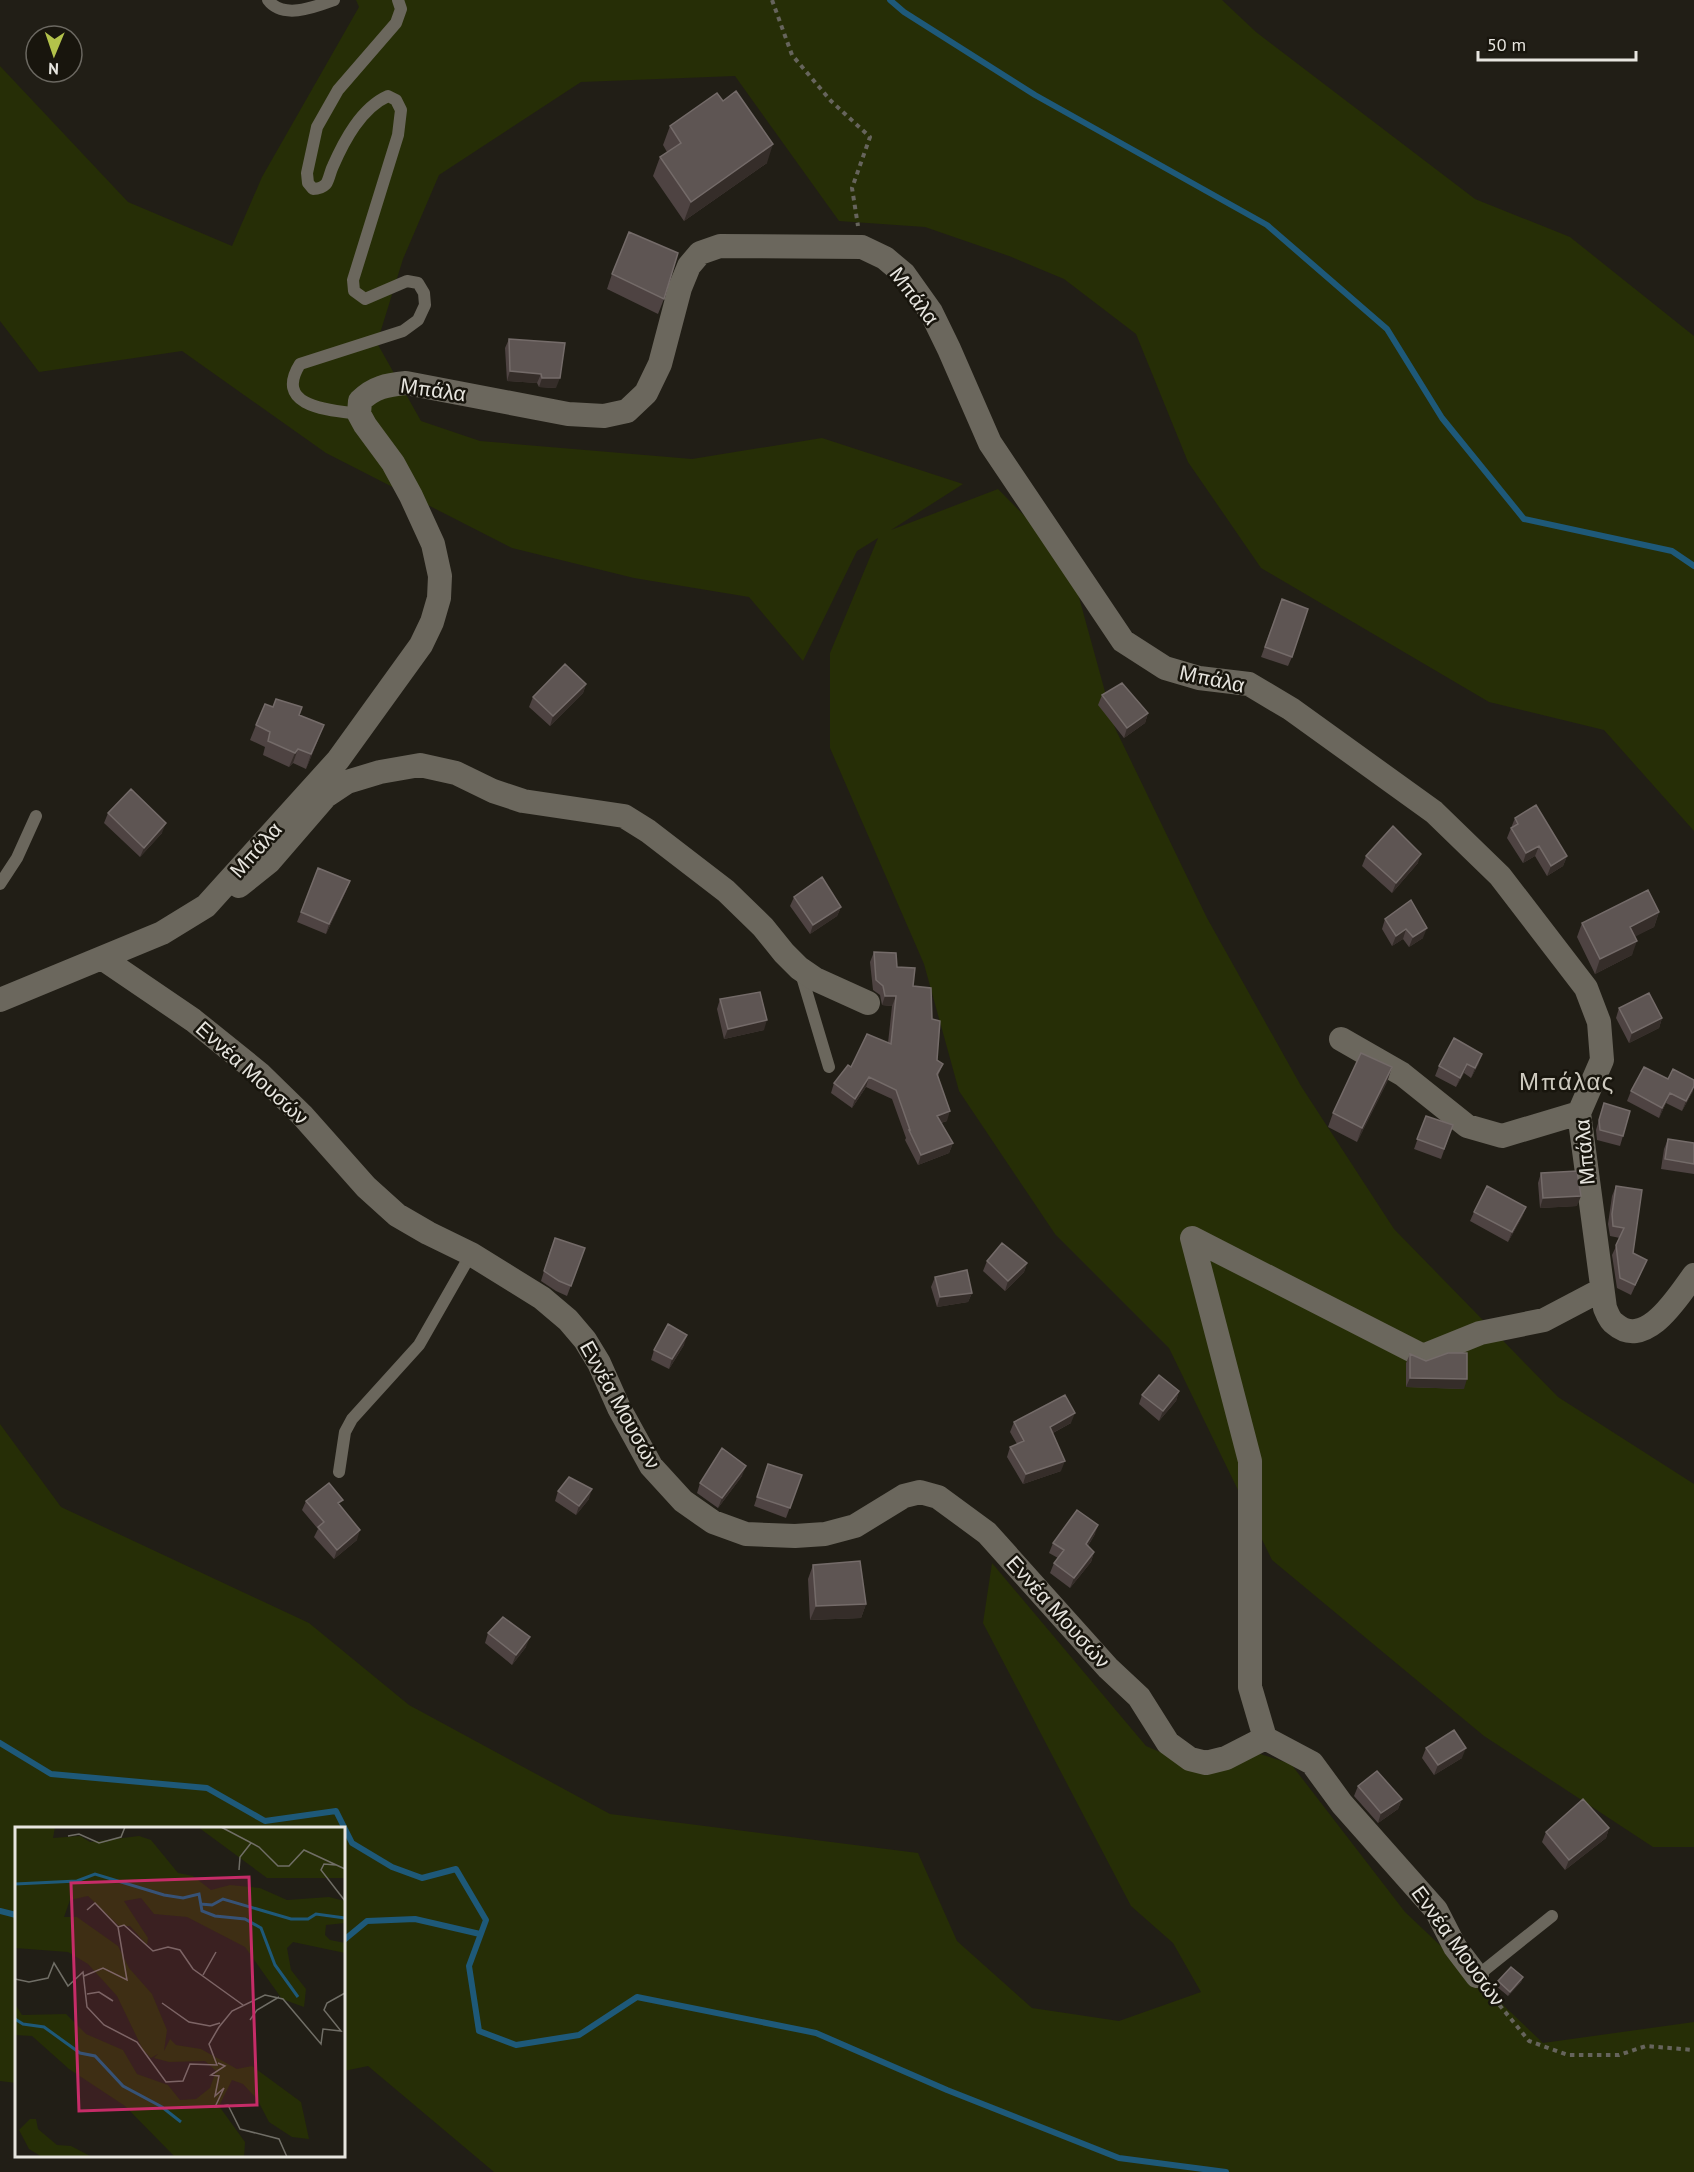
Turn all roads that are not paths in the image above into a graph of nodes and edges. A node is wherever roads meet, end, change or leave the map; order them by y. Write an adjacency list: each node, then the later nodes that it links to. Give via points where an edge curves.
1 (268, 0): 2 (lane, via 273,7 288,11)
2 (334, 0)
3 (398, 0): 4 (lane, via 401,9 396,23 338,90 317,127 306,173 313,189 327,183 353,129 376,102 388,96 396,100 401,110 398,135 353,280 354,291 365,298 407,281 418,283 425,305 418,320 403,331 300,364 292,384 295,394 308,404)
4 (359, 414): 7 (street, Μπάλα, via 393,463 433,544 440,576 432,622 421,645 338,760); 14 (street, Μπάλα, via 360,401 368,393 384,385 406,383 568,414 604,416 627,411 646,393 660,364 680,288 689,266 700,253 720,246 862,247 885,258 904,274 931,312 990,443 1123,641 1165,668 1199,678 1249,684 1291,709 1434,812 1500,876 1586,988 1599,1022 1602,1060)
5 (36, 816): 6 (lane)
6 (0, 884)
7 (206, 906): 8 (street, Μπάλα, via 162,933); 9 (street, via 269,862 326,796 347,782 420,765 456,773 523,801 624,816 726,891)
8 (102, 958): 10 (street, Μπάλα); 15 (street, Εννέα Μουσών, via 193,1020 260,1074 397,1215)
9 (799, 968): 11 (street, via 814,979); 13 (lane)
10 (0, 1000)
11 (868, 1003)
12 (1341, 1039): 14 (street, via 1402,1074 1467,1126 1502,1136)
13 (829, 1067)
14 (1579, 1113): 17 (street, Μπάλα)
15 (471, 1254): 18 (lane, via 419,1346 352,1419 345,1432); 19 (street, Εννέα Μουσών, via 543,1298 568,1320 590,1348 651,1466 683,1501 713,1522 746,1534 825,1534 855,1526 904,1497 920,1492 938,1497 987,1533 1108,1668 1139,1697 1168,1743 1190,1759 1206,1763 1226,1758)
16 (1694, 1275): 17 (street, Μπάλα, via 1665,1316 1643,1329 1628,1331 1614,1324)
17 (1601, 1290): 19 (street, via 1544,1320 1480,1333 1423,1356 1192,1238 1250,1461 1250,1687)
18 (339, 1472)
19 (1265, 1738): 21 (street, Εννέα Μουσών, via 1312,1763 1342,1804 1436,1910 1455,1947)
20 (1552, 1916): 21 (lane)
21 (1477, 1976)

